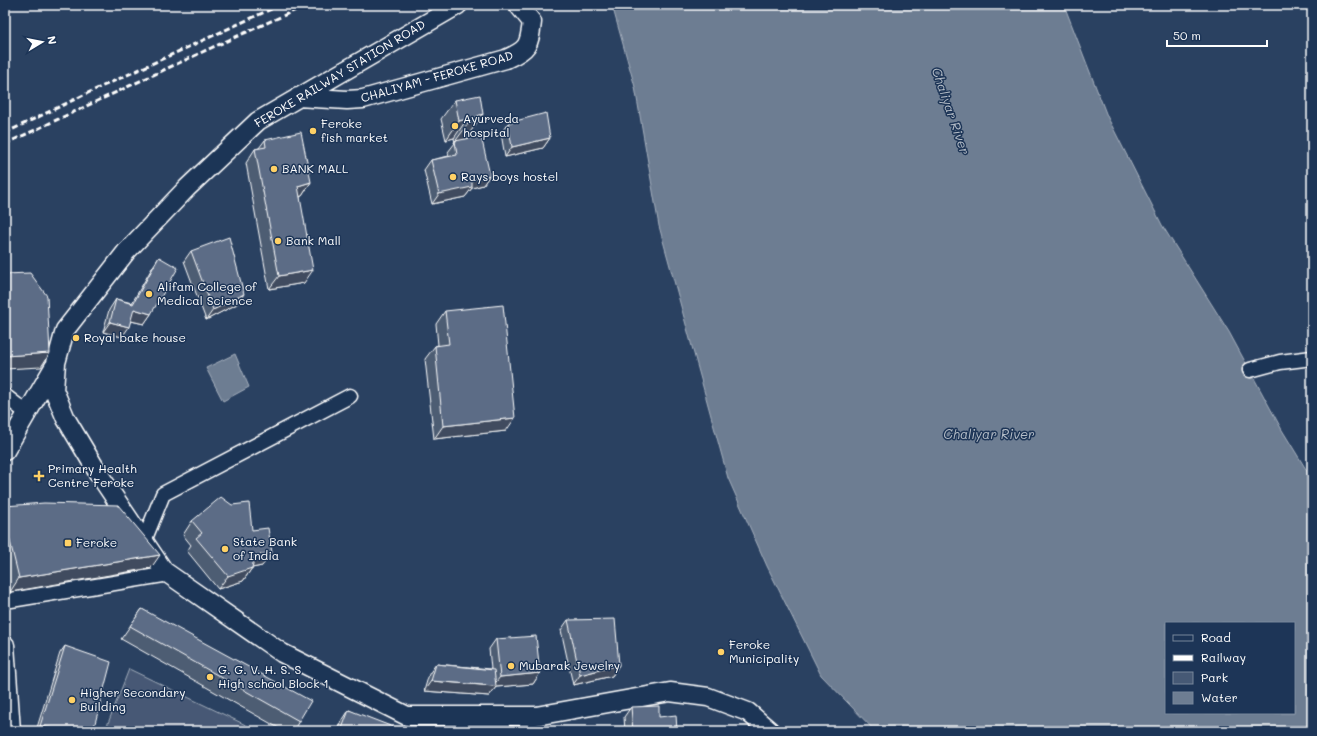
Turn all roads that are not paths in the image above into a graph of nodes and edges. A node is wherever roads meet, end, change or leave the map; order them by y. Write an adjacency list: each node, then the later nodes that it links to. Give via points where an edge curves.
1 (458, 5): 3 (main road, FEROKE RAILWAY STATION ROAD)
2 (519, 6): 3 (main road, CHALIYAM - FEROKE ROAD, via 532,22 530,41 521,53 363,99)
3 (298, 97): 5 (main road, FEROKE RAILWAY STATION ROAD, via 258,121 187,188 126,252 65,330)
4 (1312, 358): 6 (street, via 1280,362)
5 (56, 362): 9 (main road); 11 (main road, FEROKE RAILWAY STATION ROAD, via 54,390 66,419 100,476)
6 (1250, 370)
7 (5, 396): 9 (street)
8 (350, 396): 11 (street, via 163,494)
9 (27, 413): 10 (main road)
10 (5, 451)
11 (144, 541): 12 (main road, FEROKE RAILWAY STATION ROAD)
12 (169, 574): 13 (street); 16 (main road, FEROKE RAILWAY STATION ROAD, via 282,653 407,716 536,716 670,692 708,697 748,712)
13 (5, 601)
14 (5, 645): 15 (main road)
15 (11, 731)
16 (770, 731)

